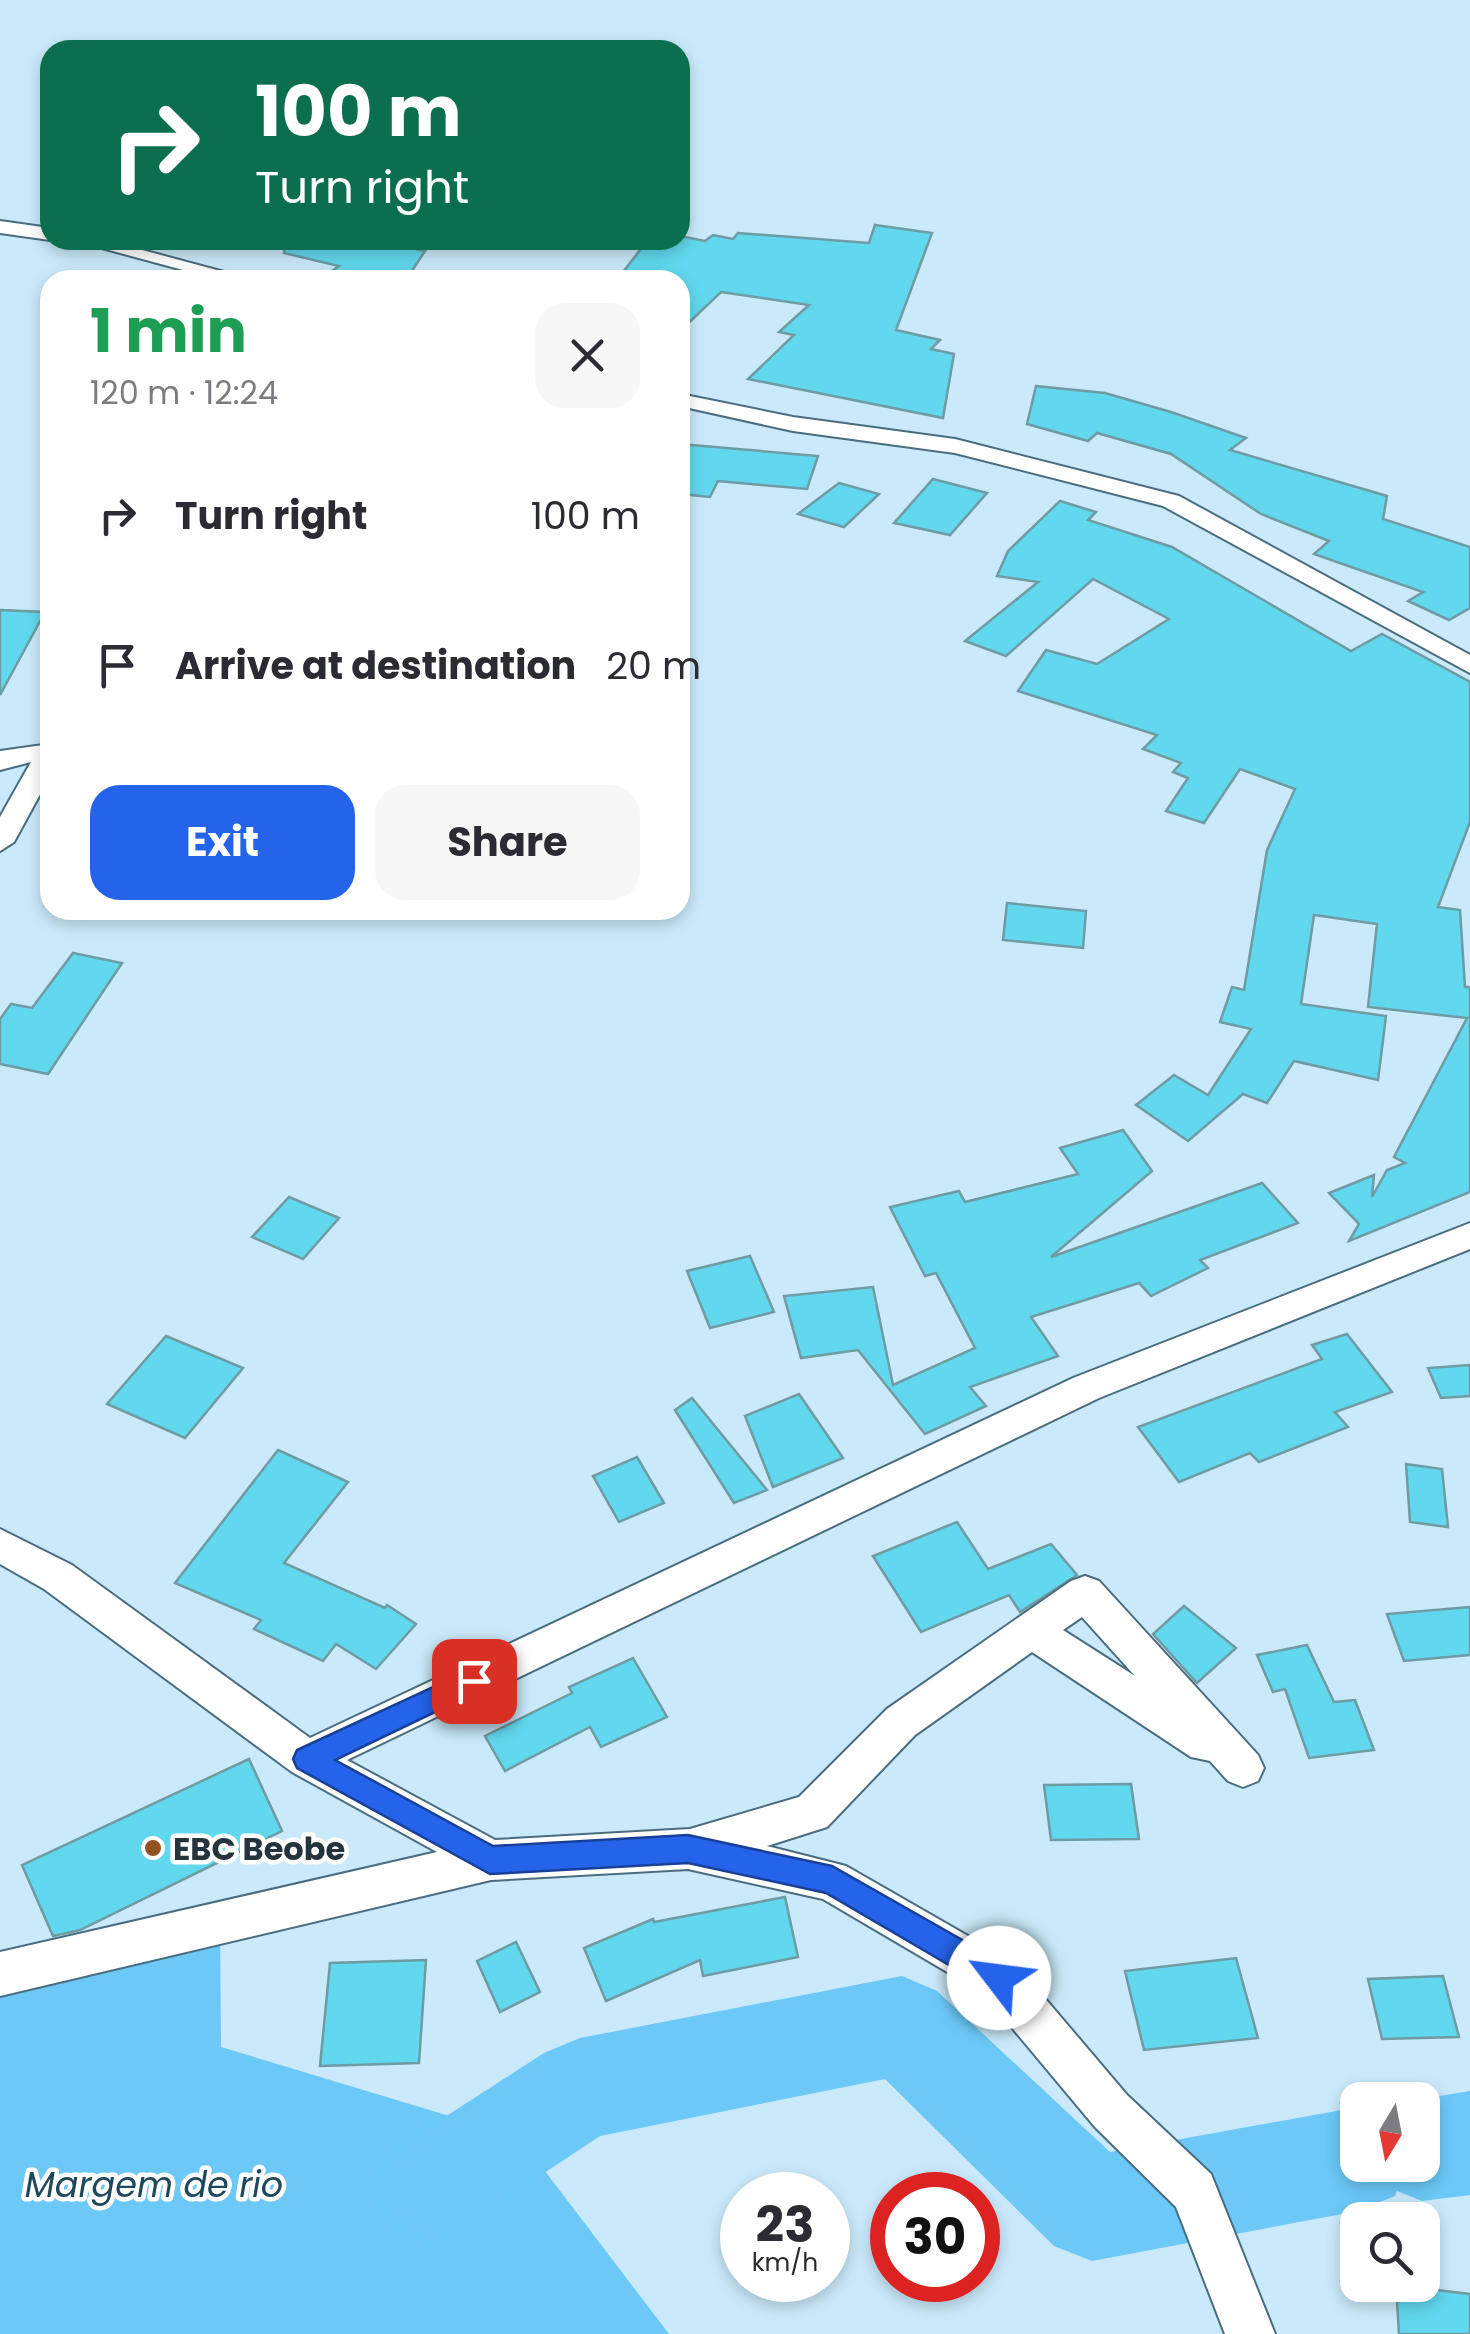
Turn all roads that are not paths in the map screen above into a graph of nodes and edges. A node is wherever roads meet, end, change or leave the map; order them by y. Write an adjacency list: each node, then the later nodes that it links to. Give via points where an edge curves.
1 (0, 227): 2 (street)
2 (40, 233)
3 (122, 250): 4 (street)
4 (204, 270)
5 (690, 402): 6 (street, via 954,446 1171,501)
6 (1470, 665)
7 (40, 753): 8 (street, via 13,754)
8 (0, 762)
9 (40, 771): 10 (street)
10 (0, 842)
11 (1470, 1235): 14 (street, via 1086,1388)
12 (0, 1544): 14 (street, via 58,1576)
13 (1042, 1637): 15 (street, via 1243,1768 1085,1594 902,1722 812,1814)
14 (307, 1759): 16 (street)
15 (688, 1849): 16 (street); 18 (street, via 832,1880 999,1978 1112,2110 1194,2190)
16 (490, 1860): 17 (street)
17 (0, 1974)
18 (1250, 2334)

